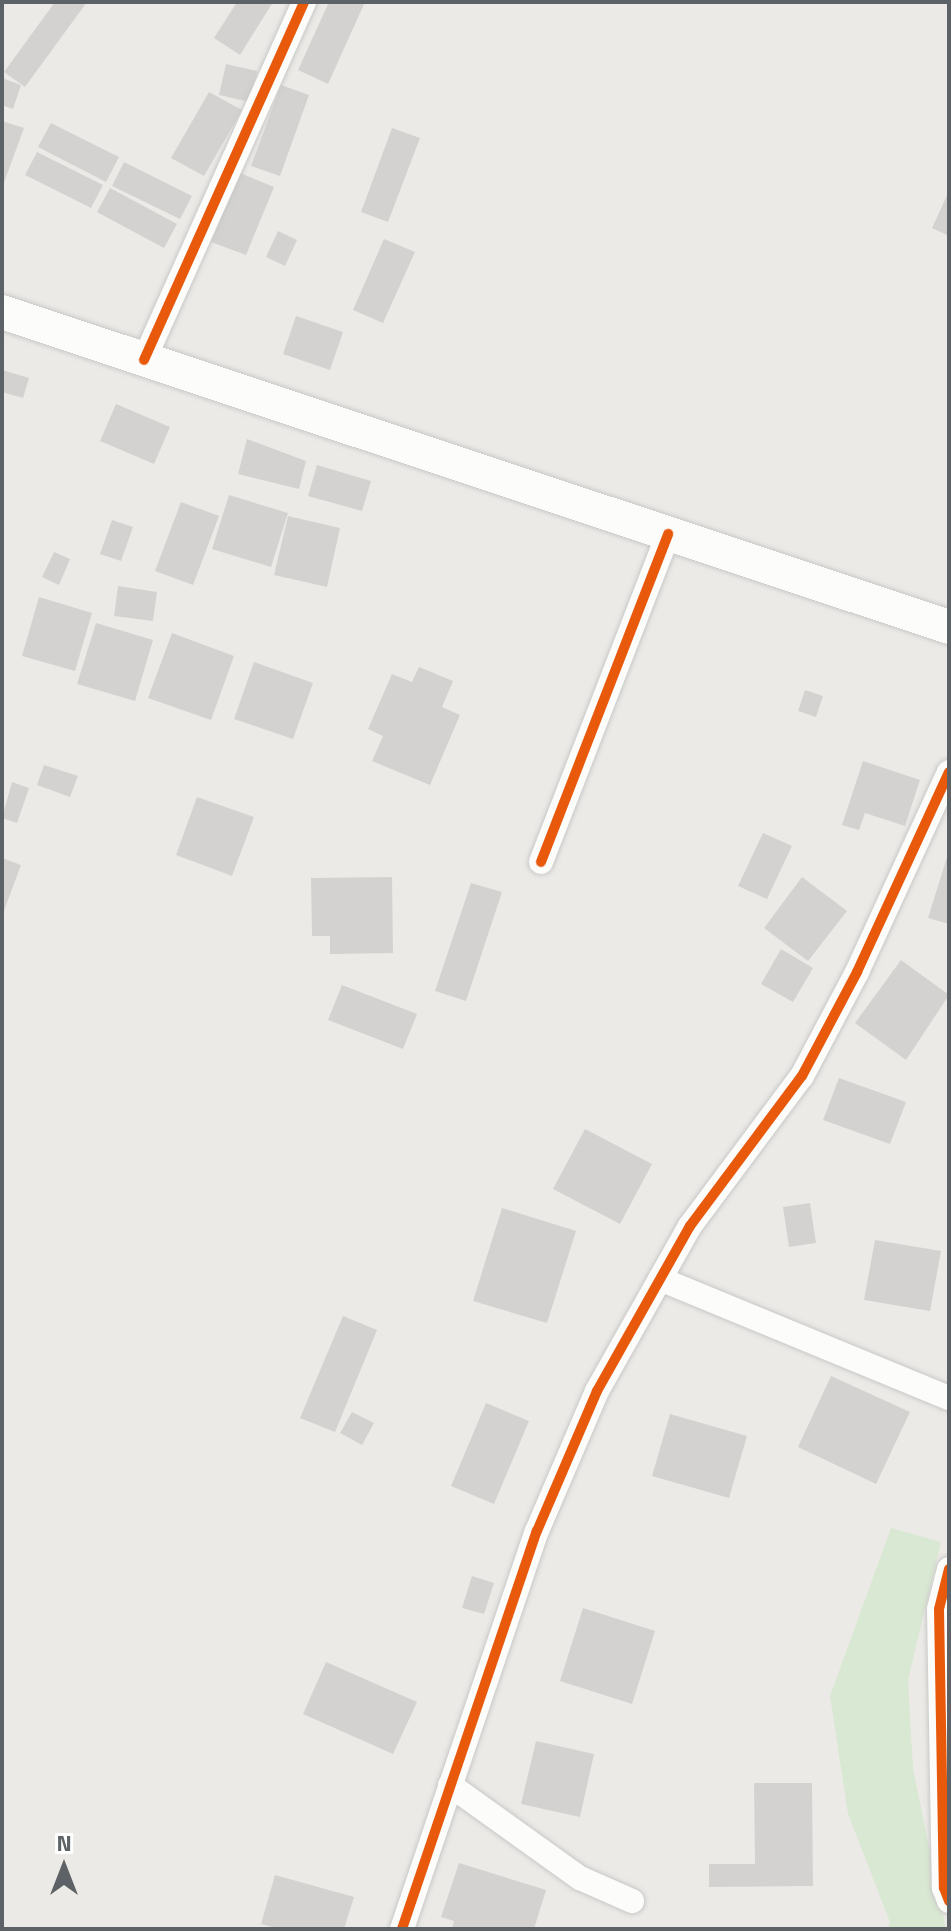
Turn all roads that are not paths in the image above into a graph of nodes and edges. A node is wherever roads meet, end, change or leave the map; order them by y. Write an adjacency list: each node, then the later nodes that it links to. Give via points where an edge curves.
1 (304, 2): 3 (street)
2 (2, 312): 3 (main road)
3 (144, 360): 4 (main road)
4 (668, 534): 5 (main road); 7 (street)
5 (949, 627)
6 (949, 772): 8 (street, via 857,972 802,1076 690,1226)
7 (541, 862)
8 (660, 1279): 9 (street); 11 (street, via 597,1391 537,1531)
9 (949, 1398)
10 (949, 1569): 13 (street, via 939,1609 944,1888)
11 (450, 1785): 12 (street, via 580,1878); 14 (street)
12 (632, 1901)
13 (949, 1901)
14 (402, 1929)

